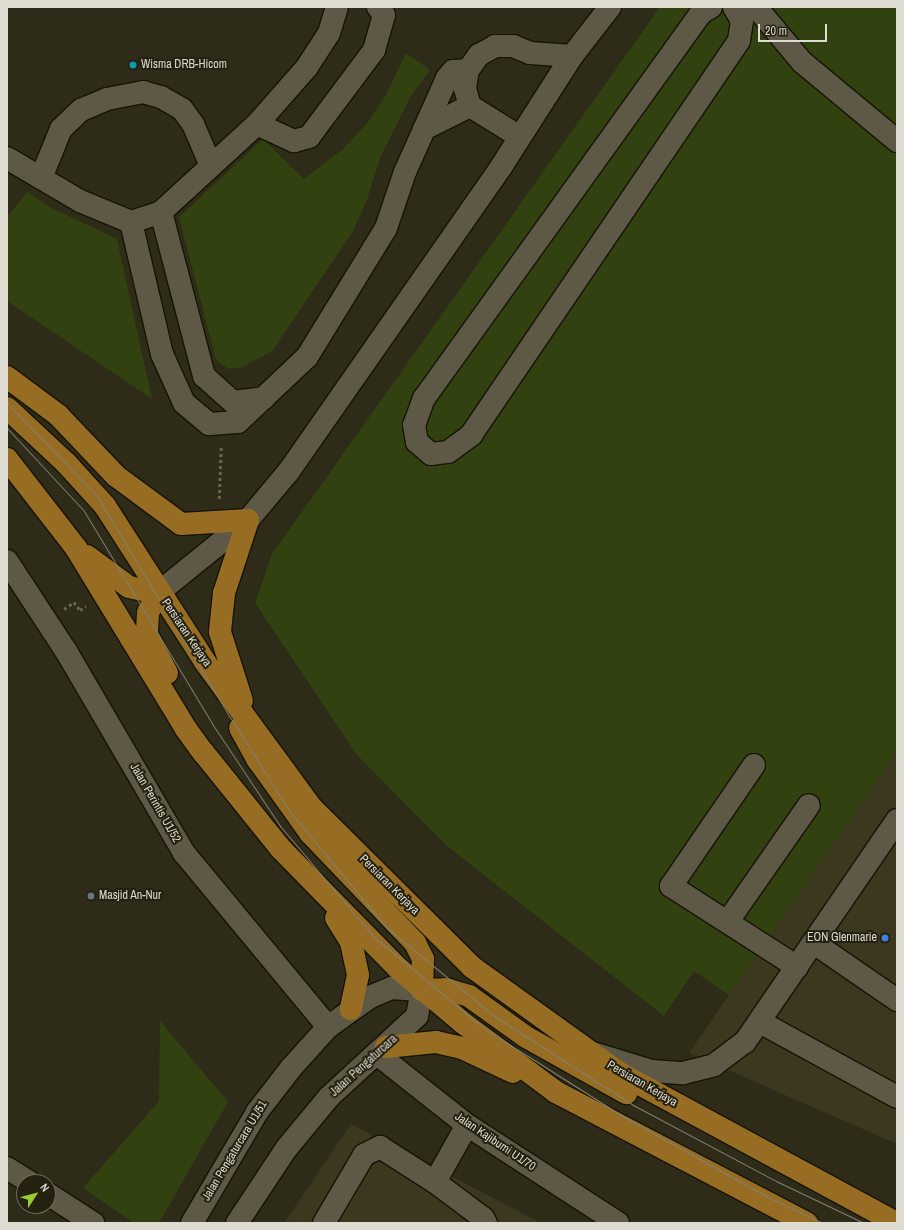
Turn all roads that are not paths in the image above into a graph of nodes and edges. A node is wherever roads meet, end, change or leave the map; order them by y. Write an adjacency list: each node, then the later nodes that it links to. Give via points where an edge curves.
1 (337, 7): 10 (street, via 329,33 307,67)
2 (378, 7): 10 (street, via 384,15 374,50 309,136 294,141)
3 (610, 7): 7 (street)
4 (711, 7): 5 (street, via 701,13 424,398 414,425 417,442 431,454 448,452 471,435 735,46 739,40 742,21)
5 (734, 7)
6 (756, 7): 13 (street, via 802,62)
7 (572, 56): 8 (street, via 530,53 513,46 495,46 479,55); 12 (street)
8 (468, 70): 9 (street, via 465,88); 11 (street, via 453,71 446,78)
9 (470, 106): 11 (street); 12 (street)
10 (257, 124): 15 (street)
11 (424, 129): 20 (street, via 405,172 386,228 307,357)
12 (520, 137): 23 (street, via 289,471)
13 (897, 141)
14 (7, 158): 16 (street)
15 (211, 166): 16 (street, via 193,124 182,109 161,97 143,92 107,99 81,110 62,129); 17 (street)
16 (41, 178): 18 (street, via 80,201)
17 (161, 212): 18 (street); 20 (street, via 204,376 233,402)
18 (132, 222): 20 (street, via 162,354 184,402 208,424 238,422)
19 (7, 377): 23 (main road, via 58,415 116,476 181,524)
20 (264, 398)
21 (7, 408): 26 (main road, Persiaran Kerjaya, via 66,463 105,506)
22 (7, 459): 24 (main road)
23 (248, 520): 26 (street); 28 (main road, via 224,593 220,632)
24 (76, 548): 26 (main road, via 129,587); 29 (main road, via 186,729)
25 (7, 561): 41 (street, Jalan Perintis U1/52, via 47,620 184,852)
26 (158, 593): 27 (main road, Persiaran Kerjaya); 29 (main road, via 148,613 147,635)
27 (205, 662): 28 (main road, Persiaran Kerjaya); 37 (main road, via 258,760 310,833 415,943 423,959)
28 (247, 717): 43 (main road, Persiaran Kerjaya, via 311,806 472,968)
29 (203, 752): 33 (main road, via 281,849)
30 (754, 765): 34 (street, via 671,886)
31 (809, 805): 34 (street)
32 (897, 820): 35 (street)
33 (313, 883): 37 (main road); 39 (main road, via 351,942 358,975)
34 (728, 922): 36 (street)
35 (814, 942): 36 (street); 38 (street)
36 (797, 967): 40 (street)
37 (422, 990): 39 (street, via 390,988); 42 (street, Jalan Pengaturcara, via 417,1016); 44 (main road); 48 (main road, via 446,989 468,996 526,1037 671,1118)
38 (897, 1000)
39 (351, 1009): 41 (street)
40 (760, 1022): 43 (street, via 745,1042 714,1065 683,1073 652,1071); 45 (street)
41 (328, 1027): 54 (street, Jalan Pengaturcara U1/51, via 291,1068 257,1112)
42 (382, 1051): 44 (main road, via 436,1042 462,1048); 46 (street, Jalan Kajibumi U1/70); 55 (street, Jalan Pengaturcara, via 329,1097 286,1149)
43 (591, 1053): 48 (main road, Persiaran Kerjaya, via 621,1074)
44 (556, 1092): 58 (main road)
45 (897, 1097)
46 (468, 1125): 50 (street); 52 (street, Jalan Kajibumi U1/70)
47 (7, 1168): 49 (street)
48 (795, 1168): 59 (main road, Persiaran Kerjaya)
49 (16, 1174)
50 (434, 1182): 56 (street, via 380,1147 364,1155); 57 (street, via 483,1218)
51 (56, 1199): 53 (street)
52 (612, 1222)
53 (93, 1223)
54 (192, 1223)
55 (237, 1223)
56 (324, 1223)
57 (486, 1223)
58 (807, 1223)
59 (897, 1223)

